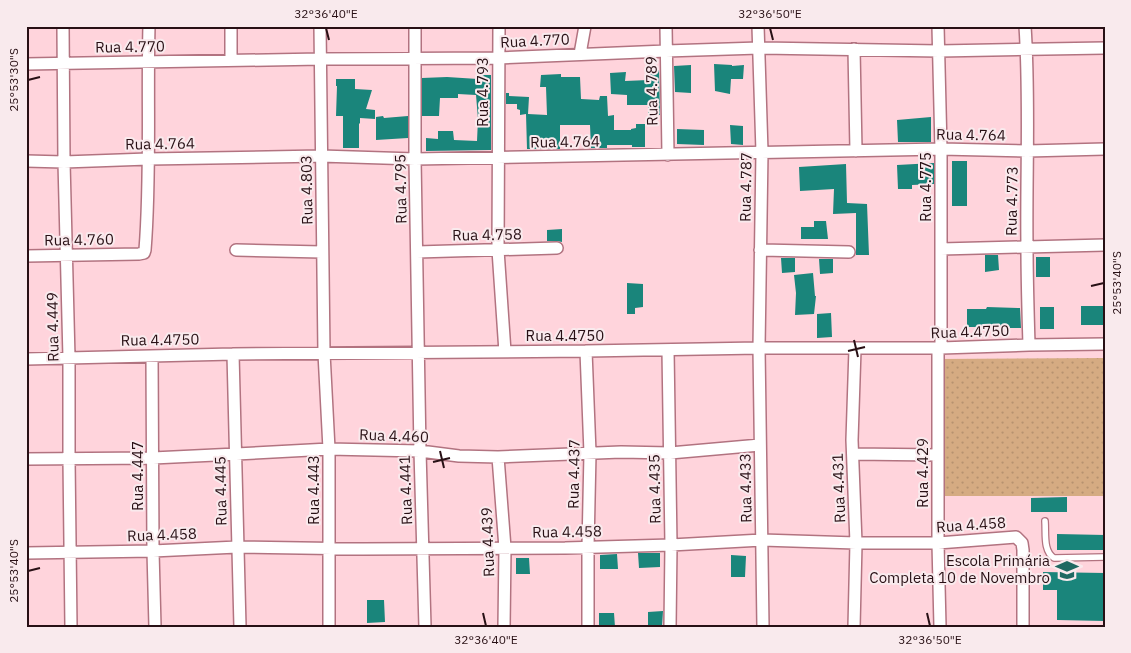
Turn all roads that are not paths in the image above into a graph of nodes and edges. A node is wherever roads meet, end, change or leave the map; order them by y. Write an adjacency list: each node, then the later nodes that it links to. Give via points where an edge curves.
1 (63, 26): 24 (street, Rua 4.449)
2 (149, 26): 23 (street)
3 (231, 26): 22 (street)
4 (320, 26): 21 (street, Rua 4.803)
5 (415, 26): 19 (street, Rua 4.795)
6 (499, 26): 20 (street, Rua 4.793)
7 (585, 26): 18 (street)
8 (666, 26): 17 (street, Rua 4.789)
9 (758, 26): 12 (street, Rua 4.787)
10 (938, 26): 16 (street, Rua 4.775)
11 (1025, 26): 14 (street, Rua 4.773)
12 (759, 48): 15 (street, Rua 4.770); 17 (street, Rua 4.770); 30 (street, Rua 4.787)
13 (1105, 48): 14 (street, Rua 4.770)
14 (1026, 49): 16 (street, Rua 4.770); 28 (street, Rua 4.773)
15 (854, 50): 16 (street, Rua 4.770); 29 (street)
16 (939, 50): 26 (street, Rua 4.775)
17 (666, 51): 18 (street, Rua 4.770); 31 (street, Rua 4.789)
18 (580, 54): 20 (street, Rua 4.770)
19 (416, 58): 20 (street, Rua 4.770); 21 (street, Rua 4.770); 35 (street, Rua 4.795)
20 (498, 58): 33 (street, Rua 4.793)
21 (321, 59): 22 (street, Rua 4.770); 32 (street, Rua 4.803)
22 (231, 60): 23 (street, Rua 4.770)
23 (148, 61): 24 (street, Rua 4.770); 34 (street)
24 (64, 63): 25 (street, Rua 4.770); 37 (street, Rua 4.449)
25 (26, 64)
26 (941, 149): 28 (street, Rua 4.764); 29 (street, Rua 4.764); 41 (street, Rua 4.775)
27 (1105, 149): 28 (street, Rua 4.764)
28 (1028, 150): 39 (street, Rua 4.773)
29 (856, 151): 30 (street, Rua 4.764)
30 (762, 152): 31 (street, Rua 4.764); 44 (street, Rua 4.787)
31 (668, 155): 33 (street, Rua 4.764)
32 (321, 156): 34 (street, Rua 4.764); 35 (street, Rua 4.764); 45 (street, Rua 4.803)
33 (498, 158): 35 (street, Rua 4.764); 43 (street, Rua 4.793)
34 (148, 159): 37 (street, Rua 4.764); 49 (street, Rua 4.760, via 147,220 142,254)
35 (415, 159): 46 (street, Rua 4.795)
36 (26, 161): 37 (street, Rua 4.764)
37 (64, 162): 49 (street, Rua 4.449)
38 (1105, 245): 39 (street)
39 (1027, 247): 41 (street); 51 (street, Rua 4.773)
40 (557, 248): 43 (street, Rua 4.758)
41 (941, 249): 53 (street, Rua 4.775)
42 (236, 250): 45 (street)
43 (498, 250): 46 (street, Rua 4.758); 58 (street, Rua 4.793)
44 (760, 250): 47 (street); 52 (street, Rua 4.787)
45 (322, 252): 59 (street, Rua 4.803)
46 (417, 252): 57 (street, Rua 4.795)
47 (849, 252)
48 (26, 256): 49 (street, Rua 4.760)
49 (67, 256): 62 (street, Rua 4.449)
50 (1105, 344): 51 (street, Rua 4.4750)
51 (1028, 345): 53 (street, Rua 4.4750)
52 (759, 348): 54 (street, Rua 4.4750); 55 (street, Rua 4.4750); 64 (street, Rua 4.433)
53 (940, 348): 54 (street, Rua 4.4750); 71 (street, Rua 4.429)
54 (855, 349): 70 (street, Rua 4.431)
55 (668, 350): 56 (street, Rua 4.4750); 68 (street, Rua 4.435)
56 (586, 351): 58 (street, Rua 4.4750); 67 (street, Rua 4.437)
57 (419, 352): 58 (street, Rua 4.4750); 59 (street, Rua 4.4750); 66 (street, Rua 4.441)
58 (505, 352)
59 (324, 353): 60 (street, Rua 4.4750); 65 (street, Rua 4.443)
60 (234, 354): 61 (street, Rua 4.4750); 69 (street, Rua 4.445)
61 (152, 356): 62 (street, Rua 4.4750); 73 (street, Rua 4.447)
62 (69, 358): 63 (street, Rua 4.4750); 75 (street, Rua 4.449)
63 (26, 359)
64 (760, 445): 68 (street, Rua 4.460); 77 (street, Rua 4.433)
65 (329, 449): 66 (street, Rua 4.460); 69 (street, Rua 4.460); 83 (street, Rua 4.443)
66 (420, 451): 72 (street, Rua 4.460); 84 (street, Rua 4.441)
67 (590, 453): 68 (street, Rua 4.460); 72 (street, Rua 4.460); 82 (street, Rua 4.437)
68 (670, 453): 80 (street, Rua 4.435)
69 (236, 454): 73 (street, Rua 4.460); 81 (street, Rua 4.445)
70 (853, 454): 71 (street); 78 (street, Rua 4.431)
71 (938, 455): 79 (street, Rua 4.429)
72 (498, 457): 85 (street, Rua 4.439)
73 (153, 458): 75 (street, Rua 4.460); 86 (street, Rua 4.447)
74 (26, 459): 75 (street, Rua 4.460)
75 (69, 459): 88 (street, Rua 4.449)
76 (1045, 521): 89 (lane, via 1047,550 1054,558)
77 (762, 540): 78 (street, Rua 4.458); 80 (street, Rua 4.458); 98 (street, Rua 4.433)
78 (856, 543): 79 (street, Rua 4.458); 99 (street, Rua 4.431)
79 (938, 543): 100 (street, Rua 4.429); 101 (street, Rua 4.458, via 1016,538 1022,543)
80 (671, 545): 82 (street, Rua 4.458); 97 (street, Rua 4.435)
81 (237, 547): 83 (street, Rua 4.458); 86 (street, Rua 4.458); 92 (street, Rua 4.445)
82 (588, 547): 85 (street, Rua 4.458); 96 (street, Rua 4.437)
83 (329, 548): 84 (street, Rua 4.458); 93 (street, Rua 4.443)
84 (422, 548): 85 (street, Rua 4.458); 94 (street, Rua 4.441)
85 (505, 548): 95 (street, Rua 4.439)
86 (153, 551): 88 (street, Rua 4.458); 91 (street, Rua 4.447)
87 (26, 553): 88 (street, Rua 4.458)
88 (70, 553): 90 (street, Rua 4.449)
89 (1105, 557)
90 (71, 627)
91 (155, 627)
92 (240, 627)
93 (329, 627)
94 (424, 627)
95 (504, 627)
96 (588, 627)
97 (670, 627)
98 (763, 627)
99 (854, 627)
100 (940, 627)
101 (1023, 627)

